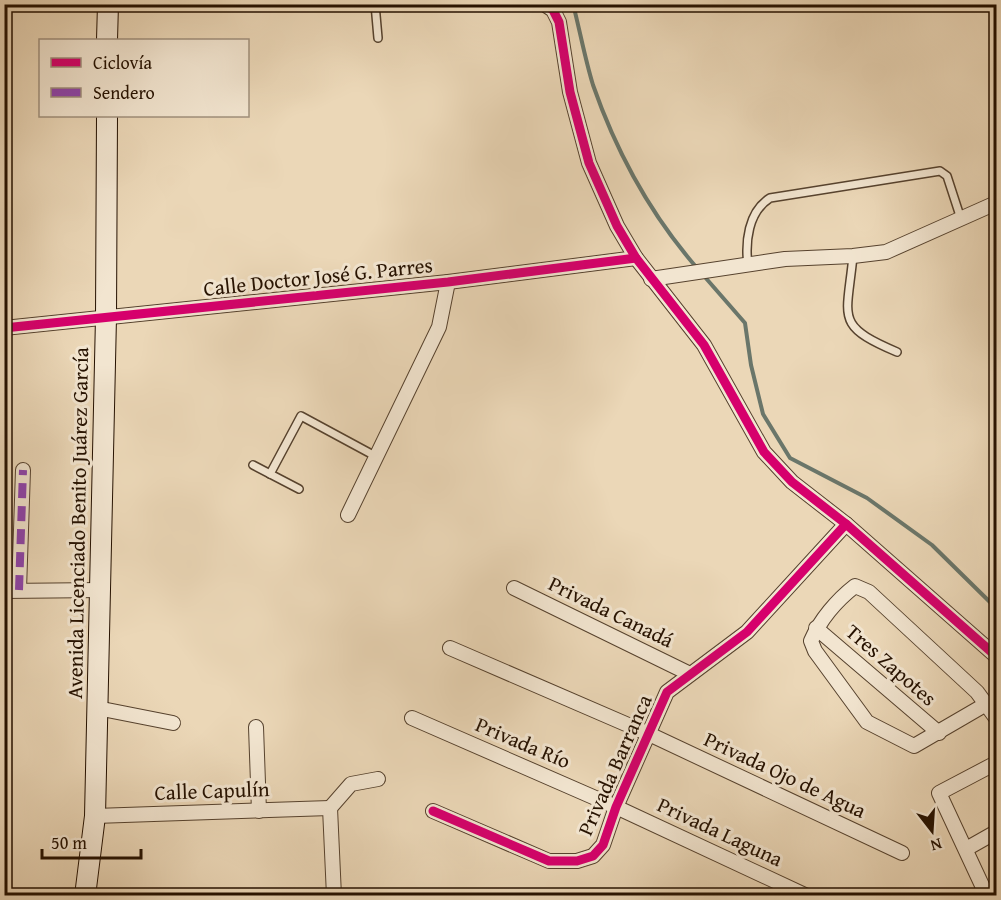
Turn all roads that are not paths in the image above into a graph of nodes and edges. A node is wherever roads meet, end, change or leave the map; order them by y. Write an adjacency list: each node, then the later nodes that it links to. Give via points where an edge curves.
1 (108, 4): 5 (main road)
2 (375, 4): 4 (lane)
3 (548, 7): 10 (street, via 559,22 570,92 589,163)
4 (378, 38)
5 (107, 39)
6 (107, 117): 14 (main road, Avenida Licenciado Benito Juárez García)
7 (996, 203): 8 (street)
8 (964, 218): 9 (street, via 886,252); 11 (lane, via 947,176 940,171 770,198 762,202 753,219)
9 (853, 256): 11 (street, via 785,259); 16 (lane, via 850,325 866,339)
10 (636, 258): 12 (street); 13 (street, Calle Doctor José G. Parres)
11 (745, 266): 12 (street)
12 (651, 279): 23 (street, via 704,345 764,452 792,482)
13 (448, 282): 14 (street, Calle Doctor José G. Parres); 17 (street, via 439,327)
14 (106, 317): 15 (street, Calle Doctor José G. Parres); 26 (main road, Avenida Licenciado Benito Juárez García)
15 (4, 328)
16 (897, 352)
17 (377, 457): 20 (lane, via 301,416); 22 (street)
18 (253, 465): 20 (lane)
19 (23, 470): 25 (street)
20 (270, 474): 21 (lane)
21 (299, 489)
22 (348, 515)
23 (846, 524): 30 (street); 31 (street, Privada Barranca, via 747,632)
24 (514, 588): 31 (street, Privada Canadá)
25 (19, 590): 26 (street); 27 (street)
26 (101, 590): 33 (main road, Avenida Licenciado Benito Juárez García)
27 (4, 591)
28 (816, 628): 32 (street, via 855,586 869,592); 39 (street, Tres Zapotes); 39 (street, via 811,640 815,651 867,722 914,746)
29 (450, 648): 38 (street, Privada Ojo de Agua)
30 (996, 656)
31 (690, 674): 38 (street, Privada Barranca, via 667,692)
32 (988, 703): 35 (street); 39 (street)
33 (98, 708): 36 (street); 46 (main road, Avenida Licenciado Benito Juárez García)
34 (412, 718): 42 (street, Privada Río)
35 (996, 718)
36 (173, 723)
37 (256, 728): 44 (street)
38 (649, 734): 42 (street, Privada Barranca); 49 (street, Privada Ojo de Agua)
39 (939, 734)
40 (996, 763): 48 (street, via 939,793)
41 (378, 779): 43 (street, via 351,784)
42 (616, 807): 45 (street, Privada Barranca, via 603,845 593,856 577,861 549,861); 52 (street, Privada Laguna)
43 (330, 808): 44 (street, Calle Capulín); 51 (street)
44 (259, 811): 46 (street, Calle Capulín)
45 (433, 811)
46 (95, 816): 50 (main road, Avenida Licenciado Benito Juárez García)
47 (996, 832): 48 (street)
48 (966, 849): 53 (street)
49 (902, 853)
50 (85, 896)
51 (334, 896)
52 (807, 896)
53 (987, 896)

